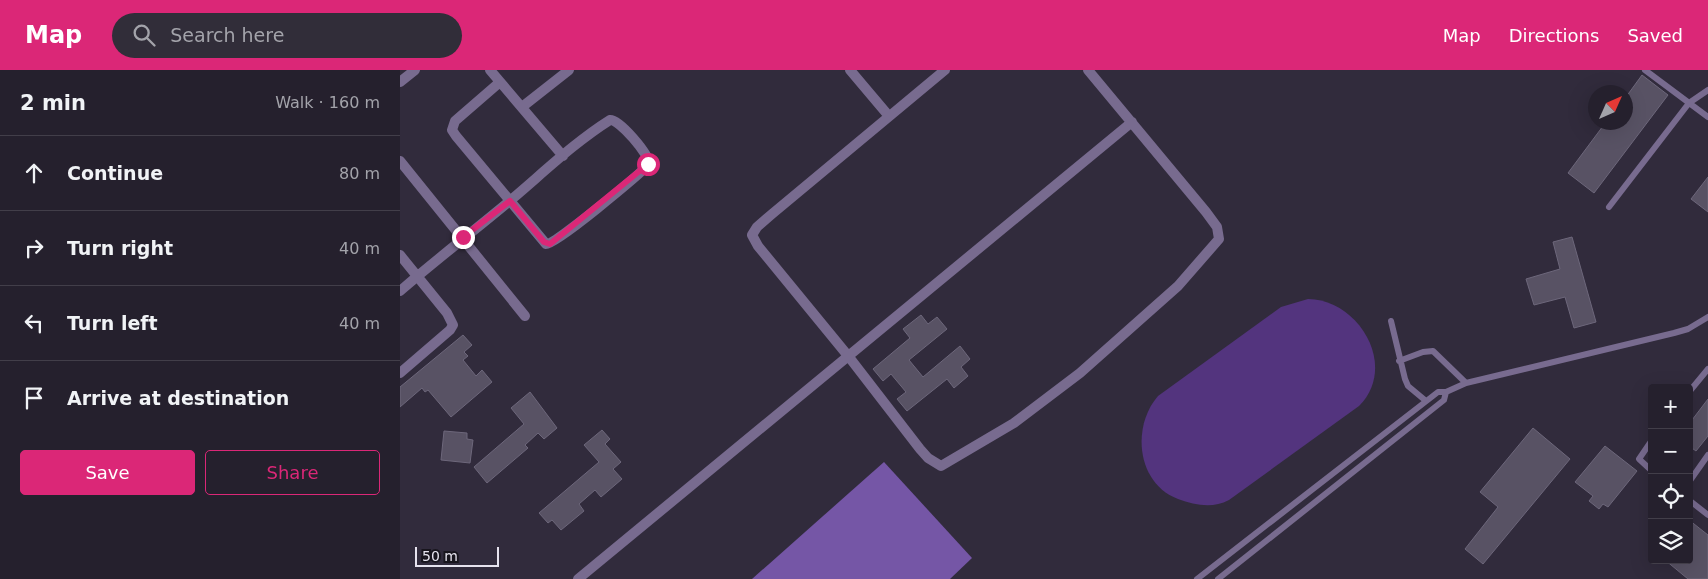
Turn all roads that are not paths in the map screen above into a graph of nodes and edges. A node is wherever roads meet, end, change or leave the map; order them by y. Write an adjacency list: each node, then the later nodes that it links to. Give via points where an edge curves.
1 (415, 70): 8 (street)
2 (490, 70): 9 (street)
3 (569, 70): 12 (street)
4 (850, 70): 13 (street)
5 (945, 70): 13 (street)
6 (1088, 70): 15 (street)
7 (1645, 70): 11 (lane)
8 (400, 82)
9 (500, 82): 12 (street); 18 (street, via 451,127)
10 (1708, 90): 11 (lane)
11 (1689, 103): 14 (lane); 19 (lane)
12 (522, 107): 16 (street)
13 (888, 116): 27 (street, via 757,227 752,235)
14 (1708, 117)
15 (1132, 122): 27 (street); 27 (street, via 1214,222 1219,239 1178,286 1080,373 1014,423 941,466 920,449)
16 (563, 156): 18 (street); 18 (street, via 614,119 632,137 649,162 624,186 550,244 544,242)
17 (400, 161): 20 (street)
18 (510, 201): 20 (street)
19 (1609, 207)
20 (463, 237): 22 (street); 24 (street)
21 (400, 255): 22 (street)
22 (417, 276): 23 (street); 30 (street, via 453,325)
23 (400, 290)
24 (525, 316)
25 (1708, 317): 31 (lane, via 1674,333)
26 (1390, 321): 28 (lane)
27 (849, 357): 43 (street)
28 (1399, 361): 31 (lane, via 1433,351); 34 (lane, via 1408,386)
29 (1708, 369): 32 (lane)
30 (400, 373)
31 (1466, 383): 33 (lane)
32 (1693, 387)
33 (1446, 392): 34 (lane, via 1438,392); 40 (lane, via 1444,400)
34 (1426, 402): 39 (lane)
35 (1648, 446): 37 (lane, via 1639,459)
36 (1708, 455): 38 (lane)
37 (1648, 467)
38 (1693, 476)
39 (1316, 486): 40 (lane); 44 (lane)
40 (1325, 496): 45 (lane)
41 (1693, 503): 42 (lane)
42 (1708, 515)
43 (578, 579)
44 (1197, 579)
45 (1218, 579)

